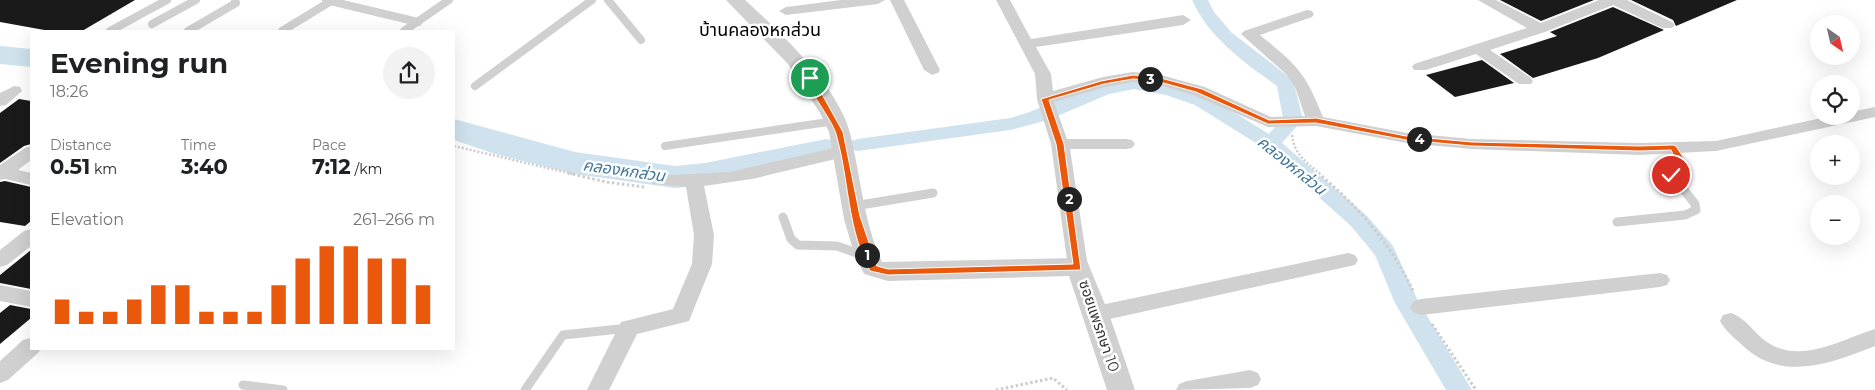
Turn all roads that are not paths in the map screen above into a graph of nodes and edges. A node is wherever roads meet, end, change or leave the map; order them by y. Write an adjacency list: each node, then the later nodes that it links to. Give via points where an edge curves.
1 (167, 0): 21 (lane)
2 (196, 0): 18 (lane)
3 (236, 0): 22 (lane, via 236,3)
4 (449, 0): 17 (lane)
5 (592, 0): 31 (lane)
6 (608, 0): 25 (lane)
7 (735, 0): 34 (street, via 810,78)
8 (878, 0): 14 (street)
9 (897, 0): 29 (street)
10 (1003, 0): 26 (street)
11 (1485, 0): 20 (street)
12 (1614, 0): 19 (street); 20 (street)
13 (328, 1): 17 (lane); 23 (lane)
14 (786, 11)
15 (1308, 14): 35 (street, via 1249,34 1279,58 1302,86)
16 (1183, 20): 26 (street)
17 (418, 22): 24 (lane)
18 (152, 24)
19 (1667, 25)
20 (1540, 29): 27 (street)
21 (112, 30)
22 (190, 30)
23 (284, 30)
24 (406, 30)
25 (641, 40)
26 (1026, 44): 32 (street, via 1040,62)
27 (1479, 49): 28 (street); 30 (street)
28 (1420, 67)
29 (932, 70)
30 (1525, 81)
31 (476, 86)
32 (1045, 102): 35 (street, via 1103,82 1133,77 1157,79 1199,91 1268,122); 36 (street)
33 (1875, 112): 41 (street)
34 (835, 121): 38 (lane); 39 (street)
35 (1303, 124): 41 (street, via 1472,144)
36 (1058, 138): 37 (street); 54 (street)
37 (1126, 144)
38 (665, 146)
39 (842, 152): 44 (street); 47 (street)
40 (30, 153): 42 (street)
41 (1678, 153): 49 (lane, via 1670,173 1695,204 1696,210 1685,215)
42 (1, 173): 43 (street)
43 (30, 179)
44 (694, 182): 45 (street); 61 (street, via 704,235 702,264 681,315)
45 (655, 184)
46 (933, 193): 47 (lane)
47 (854, 206): 51 (street)
48 (783, 217): 51 (lane, via 791,239 798,245 836,246)
49 (1617, 222)
50 (30, 237): 52 (street)
51 (868, 256): 54 (street, ซอยแพรกษา 10, via 873,268 888,272)
52 (0, 260)
53 (1348, 260): 59 (street)
54 (1078, 267): 59 (street, ซอยแพรกษา 10)
55 (1660, 280): 58 (street)
56 (0, 293): 57 (street)
57 (30, 298)
58 (1420, 307)
59 (1096, 314): 70 (street, ซอยแพรกษา 10)
60 (1731, 321): 62 (street, via 1759,348 1776,357 1795,361 1818,358)
61 (629, 328): 68 (lane, via 563,335); 69 (street)
62 (1875, 337)
63 (30, 347): 64 (street)
64 (0, 374)
65 (1250, 379): 71 (street)
66 (243, 385): 67 (lane)
67 (282, 390)
68 (525, 390)
69 (598, 390)
70 (1121, 390)
71 (1187, 390)

